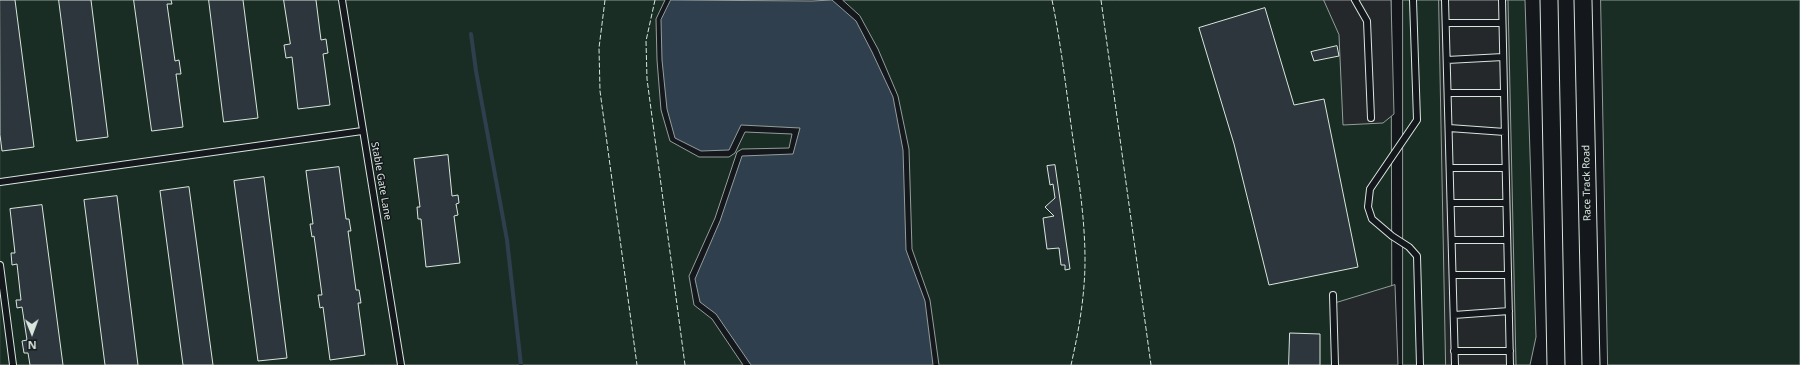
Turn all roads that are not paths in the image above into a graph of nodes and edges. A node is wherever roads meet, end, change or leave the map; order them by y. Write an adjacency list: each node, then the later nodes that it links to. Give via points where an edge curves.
1 (342, 0): 18 (lane, Stable Gate Lane)
2 (1355, 0): 16 (lane, via 1367,21)
3 (1413, 0): 38 (lane, via 1417,120 1370,189 1368,207 1372,219 1418,256)
4 (1445, 0): 10 (lane)
5 (1502, 0): 11 (lane)
6 (1548, 0): 41 (main road)
7 (1577, 0): 9 (main road)
8 (1583, 0): 9 (main road, Race Track Road)
9 (1584, 21): 42 (main road, Race Track Road)
10 (1446, 23): 11 (lane); 13 (lane)
11 (1502, 23): 12 (lane)
12 (1503, 57): 13 (lane); 15 (lane)
13 (1447, 60): 14 (lane)
14 (1448, 93): 15 (lane); 17 (lane)
15 (1504, 93): 19 (lane)
16 (1371, 118)
17 (1449, 128): 19 (lane); 20 (lane)
18 (362, 131): 22 (lane); 36 (lane, Stable Gate Lane)
19 (1504, 132): 21 (lane)
20 (1450, 168): 21 (lane); 23 (lane)
21 (1505, 168): 24 (lane)
22 (0, 182)
23 (1451, 202): 24 (lane); 25 (lane)
24 (1506, 203): 26 (lane)
25 (1452, 240): 26 (lane); 28 (lane)
26 (1507, 240): 29 (lane)
27 (0, 265): 35 (lane)
28 (1452, 275): 29 (lane); 32 (lane)
29 (1508, 275): 31 (lane)
30 (1333, 295): 37 (lane)
31 (1509, 311): 32 (lane); 34 (lane)
32 (1454, 314): 33 (lane)
33 (1454, 351): 34 (lane); 39 (lane)
34 (1510, 351): 40 (lane)
35 (14, 365)
36 (401, 365)
37 (1335, 365)
38 (1420, 365)
39 (1455, 365)
40 (1510, 365)
41 (1556, 365)
42 (1591, 365)

